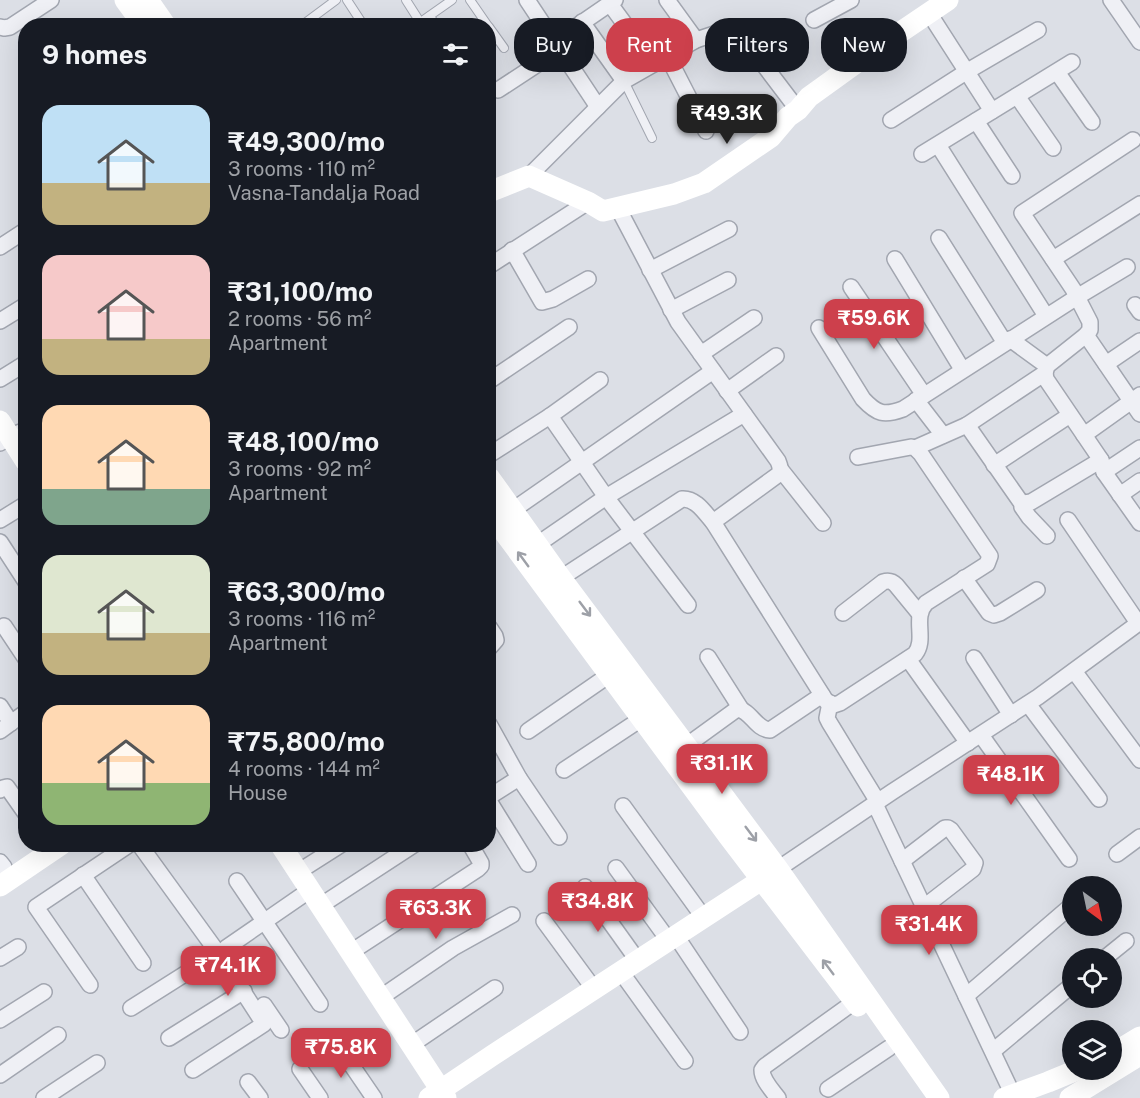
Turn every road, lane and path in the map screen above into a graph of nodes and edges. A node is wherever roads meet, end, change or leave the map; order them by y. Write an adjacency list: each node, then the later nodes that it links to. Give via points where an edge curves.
1 (125, 0): 18 (street)
2 (148, 0): 19 (street)
3 (336, 0): 20 (lane)
4 (347, 0): 21 (lane)
5 (406, 0): 22 (lane)
6 (452, 0): 16 (lane)
7 (470, 0): 24 (lane)
8 (528, 0): 25 (street)
9 (667, 0): 34 (street)
10 (948, 0): 15 (street)
11 (1111, 0): 36 (street)
12 (846, 1): 28 (street)
13 (613, 2): 26 (street); 27 (street)
14 (40, 3): 17 (street)
15 (928, 13): 43 (street); 49 (street, via 809,97)
16 (430, 16): 23 (lane)
17 (21, 18)
18 (138, 18)
19 (160, 18)
20 (312, 18)
21 (359, 18)
22 (415, 18)
23 (427, 18)
24 (483, 18)
25 (539, 18)
26 (588, 18)
27 (624, 18)
28 (814, 20)
29 (18, 21): 30 (street, via 10,27)
30 (0, 27)
31 (1038, 30): 43 (street)
32 (496, 36): 37 (lane)
33 (594, 39): 45 (street)
34 (696, 40): 35 (street); 49 (street, via 735,27)
35 (693, 42)
36 (1140, 42)
37 (504, 48)
38 (1072, 62): 44 (street)
39 (522, 72): 46 (street)
40 (573, 72): 48 (street)
41 (640, 72): 45 (street)
42 (676, 72): 54 (street)
43 (966, 72): 50 (street); 51 (street)
44 (1057, 72): 47 (street); 53 (street)
45 (624, 81): 48 (street); 55 (lane)
46 (498, 90)
47 (1017, 96): 50 (street); 58 (street)
48 (597, 108): 60 (street)
49 (798, 110): 65 (street, via 771,137 704,183)
50 (992, 111): 52 (street)
51 (891, 120)
52 (976, 121): 57 (street); 61 (street)
53 (1092, 122)
54 (706, 131)
55 (652, 138)
56 (1133, 140): 72 (street, via 1022,213)
57 (938, 145): 59 (street); 82 (street)
58 (1053, 148)
59 (922, 154)
60 (529, 176): 62 (street); 63 (street)
61 (1012, 176)
62 (496, 189)
63 (588, 202): 65 (street, via 603,211); 70 (street)
64 (1140, 204): 72 (street)
65 (618, 208): 75 (street)
66 (729, 229): 75 (street)
67 (18, 236): 69 (street)
68 (939, 238): 88 (street)
69 (0, 248)
70 (512, 250): 73 (street); 76 (street, via 542,302)
71 (895, 259): 94 (street)
72 (1053, 259): 79 (street)
73 (496, 261)
74 (1127, 267): 79 (street)
75 (650, 270): 81 (street)
76 (588, 279)
77 (728, 280): 81 (street)
78 (851, 287): 101 (street)
79 (1077, 297): 82 (street); 87 (street, via 1090,322)
80 (18, 310): 84 (street)
81 (671, 310): 90 (street)
82 (1046, 316): 88 (street)
83 (754, 318): 90 (street)
84 (0, 321)
85 (569, 327): 97 (street)
86 (819, 328): 101 (street, via 870,407 891,414)
87 (1086, 335): 92 (street); 95 (street)
88 (1007, 341): 94 (street); 95 (street)
89 (1140, 341): 92 (street)
90 (701, 354): 96 (street)
91 (776, 356): 100 (street)
92 (1106, 364): 102 (street)
93 (18, 368): 98 (street)
94 (962, 369): 101 (street)
95 (1046, 369): 105 (street, via 1046,379); 107 (street)
96 (713, 371): 100 (street); 116 (street)
97 (496, 376)
98 (0, 379)
99 (600, 380): 106 (street)
100 (727, 390): 103 (street)
101 (920, 397): 109 (street)
102 (1135, 398): 104 (street); 110 (street)
103 (744, 414): 119 (street); 122 (street)
104 (1140, 414)
105 (1070, 415): 110 (street); 117 (street)
106 (550, 416): 114 (street); 116 (street)
107 (967, 425): 109 (street); 117 (street)
108 (9, 432): 111 (street)
109 (943, 435): 112 (street)
110 (1084, 435): 118 (street)
111 (18, 448)
112 (915, 448): 115 (street); 138 (street, via 990,556 987,564)
113 (1140, 448): 118 (street)
114 (496, 451)
115 (858, 457)
116 (582, 462): 122 (street); 128 (street)
117 (994, 465): 124 (street)
118 (1103, 466): 121 (street); 124 (street)
119 (781, 470): 129 (street); 130 (street)
120 (1140, 481): 121 (street)
121 (1120, 495): 131 (street)
122 (606, 498): 132 (street); 135 (street)
123 (496, 503): 128 (street)
124 (1024, 503): 133 (street, via 1022,507)
125 (18, 509): 126 (street)
126 (0, 520)
127 (1068, 520): 143 (street)
128 (501, 521): 135 (street); 150 (street, one-way to 128)
129 (713, 522): 132 (street, via 697,504 682,499); 151 (street)
130 (823, 523)
131 (1140, 523)
132 (632, 532): 137 (street); 140 (street)
133 (1047, 536)
134 (0, 542): 136 (street)
135 (537, 544): 137 (street)
136 (18, 570)
137 (561, 578): 161 (street, one-way to 161)
138 (964, 578): 139 (street, via 994,615); 142 (street, via 926,603)
139 (1037, 590)
140 (688, 605)
141 (843, 613): 142 (street, via 888,580)
142 (919, 613): 148 (street, via 920,646)
143 (1139, 623): 149 (street)
144 (4, 626): 145 (street)
145 (18, 647)
146 (708, 657): 154 (street)
147 (974, 658): 155 (street)
148 (908, 659): 151 (street, via 840,703 834,705); 160 (street)
149 (1074, 671): 152 (street); 162 (street)
150 (609, 675): 156 (street); 158 (street)
151 (826, 699): 154 (street, via 770,730 761,728); 169 (street, via 827,718)
152 (1028, 704): 155 (street); 167 (street)
153 (0, 706): 157 (street)
154 (741, 709): 161 (street)
155 (1011, 715): 160 (street)
156 (641, 719): 163 (street); 188 (street)
157 (6, 727)
158 (528, 731)
159 (496, 737): 164 (street)
160 (974, 739): 169 (street); 183 (street)
161 (686, 746): 188 (street, one-way to 188)
162 (1140, 760)
163 (564, 770)
164 (519, 778): 166 (street); 172 (street)
165 (0, 790): 168 (street, via 7,787)
166 (496, 794)
167 (1099, 799)
168 (18, 803)
169 (876, 803): 184 (street); 188 (street)
170 (623, 806): 196 (street)
171 (496, 811): 185 (street)
172 (560, 837)
173 (1140, 837): 182 (street)
174 (26, 852): 187 (street)
175 (44, 852): 187 (street)
176 (118, 852): 189 (street)
177 (145, 852): 204 (street)
178 (285, 852): 192 (street)
179 (336, 852): 192 (street)
180 (397, 852): 192 (street)
181 (475, 852): 203 (street, via 481,863 478,869)
182 (1117, 854)
183 (1069, 859)
184 (902, 861): 193 (street); 193 (street, via 948,828 975,863 973,869)
185 (528, 864)
186 (616, 868): 199 (street)
187 (1, 871)
188 (770, 875): 196 (street); 216 (street, one-way to 188); 247 (street)
189 (83, 876): 206 (street); 208 (street, via 36,907)
190 (237, 881): 197 (street)
191 (585, 887): 207 (street)
192 (310, 889): 197 (street); 203 (street)
193 (924, 907): 214 (street)
194 (1062, 914): 214 (street)
195 (512, 915): 215 (street, via 453,948)
196 (704, 918): 199 (street)
197 (264, 921): 217 (street); 220 (street, via 226,948)
198 (544, 921): 210 (street)
199 (672, 939): 207 (street); 221 (street)
200 (1126, 941): 202 (street)
201 (18, 947): 205 (street)
202 (1117, 948)
203 (351, 952): 215 (street)
204 (218, 953): 211 (street); 218 (street)
205 (0, 958)
206 (143, 963)
207 (630, 966): 210 (street); 231 (street)
208 (90, 985)
209 (495, 988): 226 (street)
210 (594, 989): 239 (street, via 493,1055)
211 (244, 991): 224 (street); 234 (street, via 264,1024)
212 (44, 992): 219 (street)
213 (1062, 993): 229 (street)
214 (966, 996): 229 (street)
215 (381, 998): 226 (street)
216 (854, 1002): 227 (street); 245 (street, via 765,1066 764,1079)
217 (320, 1004)
218 (131, 1008)
219 (0, 1020)
220 (281, 1030)
221 (740, 1032)
222 (58, 1035): 235 (street)
223 (1140, 1037): 228 (street)
224 (169, 1038)
225 (335, 1041): 244 (street)
226 (411, 1045): 239 (street)
227 (889, 1048): 238 (street); 246 (street)
228 (1122, 1048)
229 (993, 1051): 240 (street)
230 (1140, 1055): 248 (street)
231 (685, 1061)
232 (97, 1063): 241 (street)
233 (300, 1069): 243 (street)
234 (193, 1070)
235 (0, 1075)
236 (1062, 1076): 240 (street)
237 (248, 1082): 242 (street)
238 (828, 1089)
239 (439, 1096)
240 (1009, 1096)
241 (44, 1098)
242 (260, 1098)
243 (320, 1098)
244 (374, 1098)
245 (778, 1098)
246 (927, 1098)
247 (939, 1098)
248 (1070, 1098)

